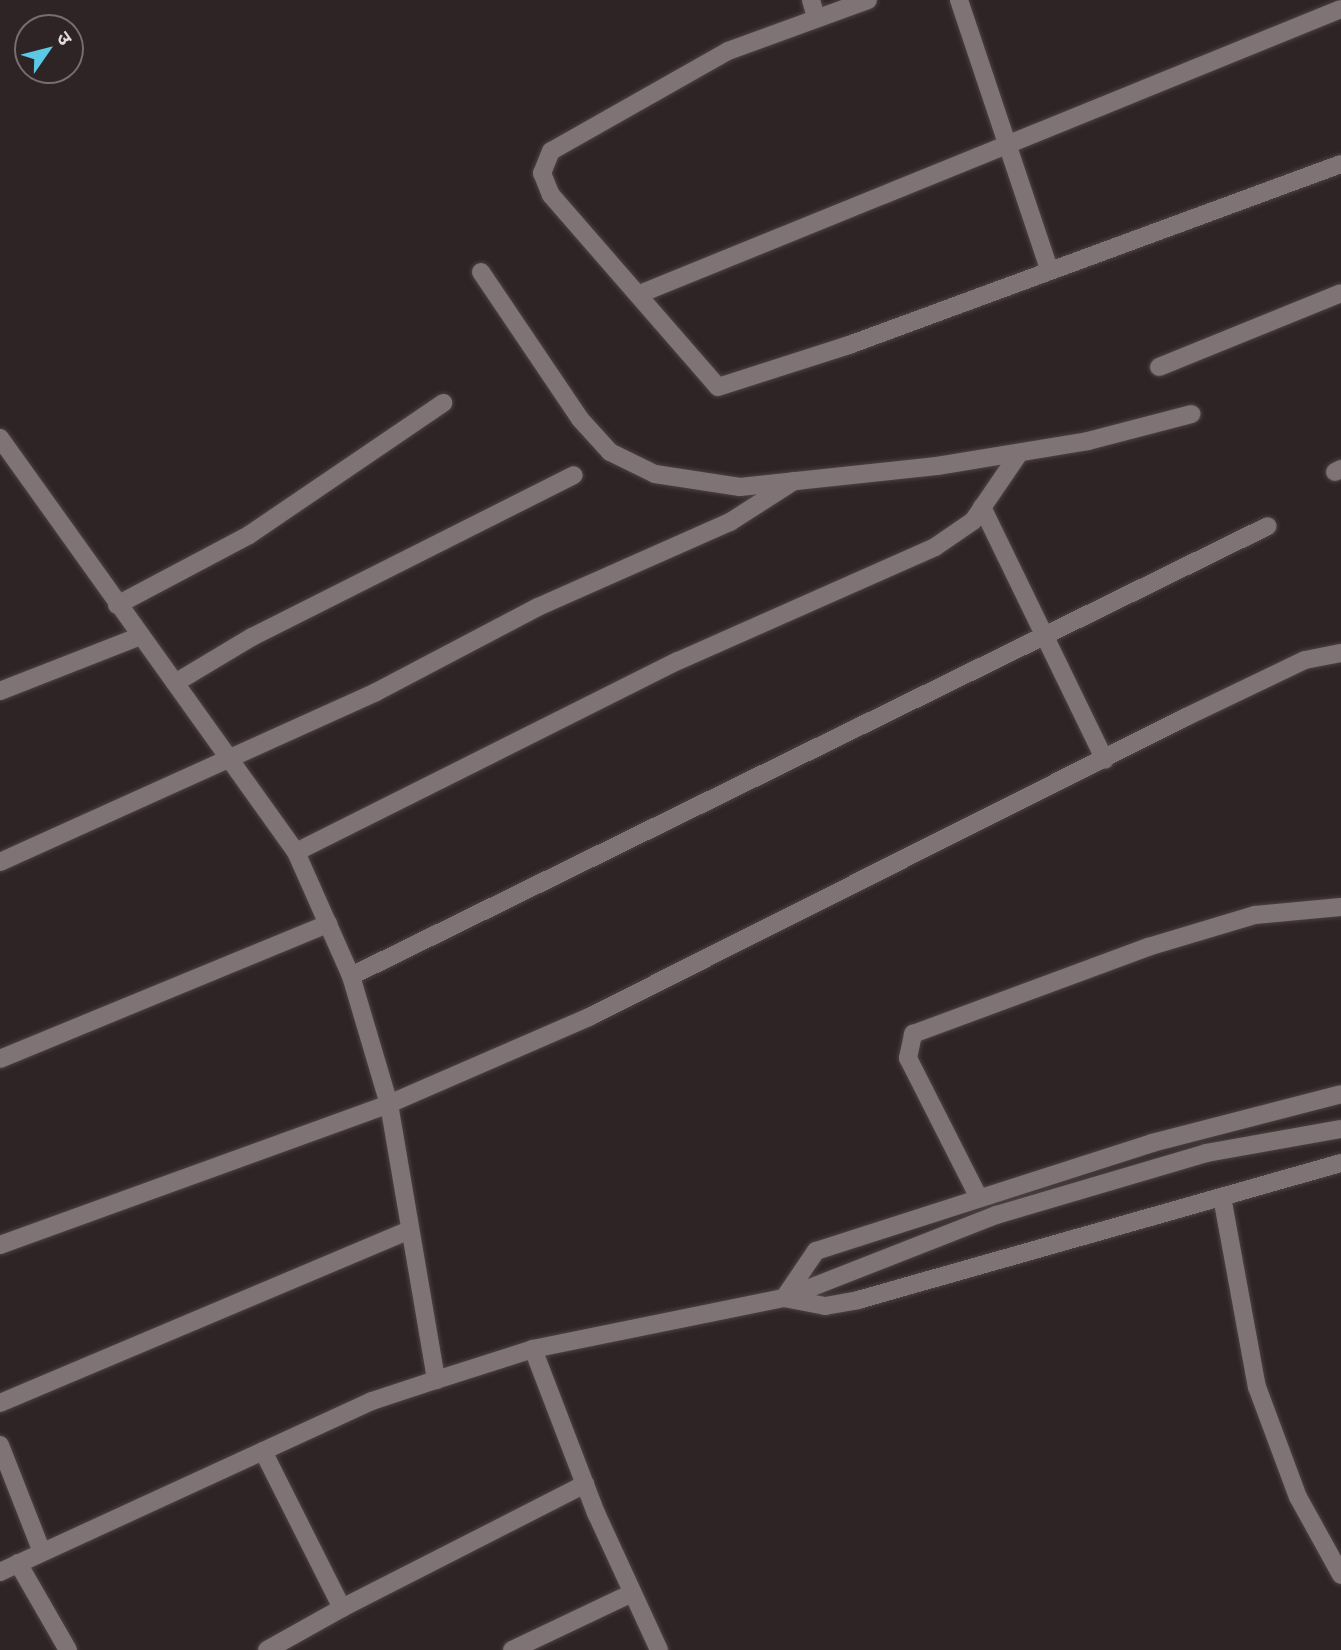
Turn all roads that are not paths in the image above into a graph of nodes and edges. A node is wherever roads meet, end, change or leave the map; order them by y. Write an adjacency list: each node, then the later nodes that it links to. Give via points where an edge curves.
1 (869, 0): 3 (street)
2 (959, 0): 5 (street)
3 (813, 9): 9 (street, via 727,51 551,151 542,173 551,195)
4 (1341, 9): 5 (street)
5 (1005, 142): 7 (street); 9 (street)
6 (1341, 164): 7 (street)
7 (1049, 269): 9 (street, via 733,387 706,380)
8 (481, 272): 17 (street, via 580,419 610,452 655,474 740,486)
9 (642, 293)
10 (1341, 293): 11 (street)
11 (1159, 367)
12 (443, 403): 20 (street, via 249,535)
13 (1192, 414): 15 (street)
14 (3, 450): 20 (street)
15 (1018, 455): 17 (street); 18 (street)
16 (574, 475): 24 (street, via 252,637)
17 (794, 481): 26 (street, via 730,522 538,607)
18 (982, 507): 21 (street); 28 (street, via 935,547 678,662)
19 (1268, 526): 21 (street)
20 (117, 605): 22 (street)
21 (1046, 633): 27 (street); 32 (street)
22 (140, 636): 24 (street); 25 (street)
23 (1341, 653): 27 (street, via 1304,660)
24 (174, 683): 26 (street)
25 (0, 691)
26 (233, 758): 28 (street); 29 (street)
27 (1105, 760): 35 (street, via 589,1017)
28 (296, 852): 31 (street)
29 (0, 862)
30 (1341, 907): 39 (street, via 1242,919 949,1017 913,1034 908,1058)
31 (328, 924): 32 (street); 33 (street)
32 (351, 976): 35 (street)
33 (0, 1059)
34 (1341, 1094): 39 (street, via 1152,1143)
35 (388, 1104): 40 (street); 41 (street)
36 (1341, 1129): 42 (street, via 1153,1169 996,1215)
37 (1341, 1163): 38 (street)
38 (1222, 1197): 42 (street, via 858,1300 825,1306); 52 (street, via 1257,1387 1298,1497)
39 (979, 1198): 42 (street, via 816,1251)
40 (410, 1230): 44 (street); 45 (street)
41 (0, 1245)
42 (785, 1298): 43 (street)
43 (533, 1349): 44 (street); 48 (street)
44 (436, 1380): 47 (street)
45 (0, 1403)
46 (0, 1445): 49 (street)
47 (263, 1451): 49 (street); 54 (street)
48 (585, 1484): 53 (street); 54 (street)
49 (42, 1552): 50 (street)
50 (19, 1563): 51 (street); 55 (street)
51 (0, 1572)
52 (1341, 1575)
53 (632, 1593): 57 (street); 58 (street)
54 (342, 1608): 56 (street)
55 (68, 1650)
56 (267, 1650)
57 (512, 1650)
58 (659, 1650)

